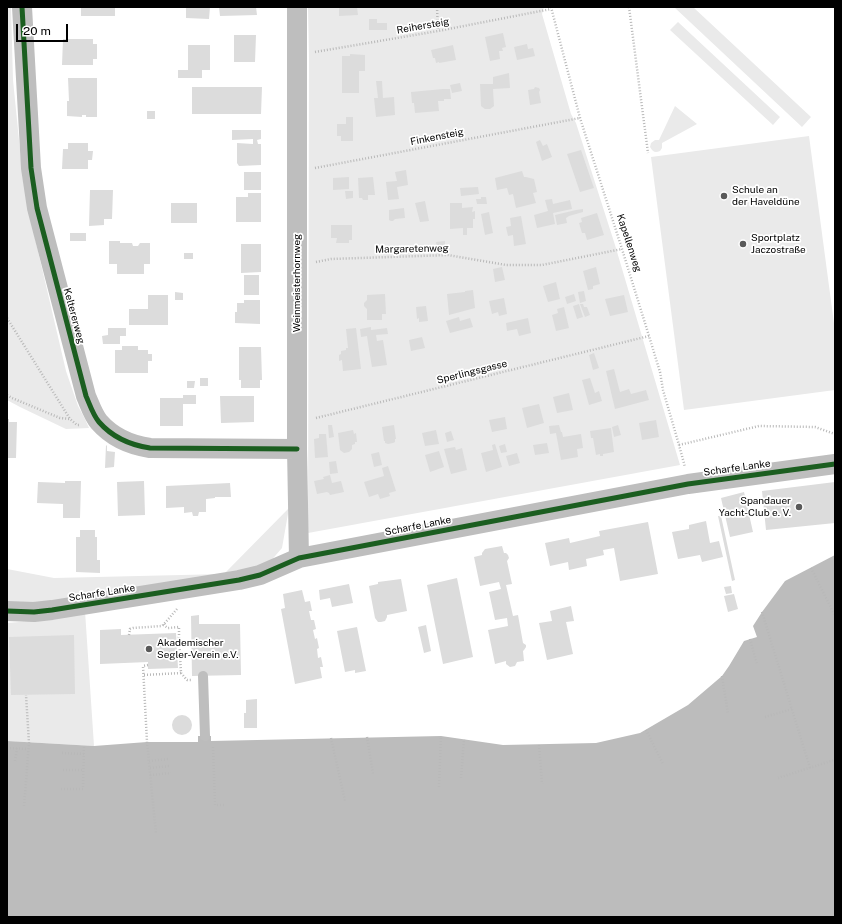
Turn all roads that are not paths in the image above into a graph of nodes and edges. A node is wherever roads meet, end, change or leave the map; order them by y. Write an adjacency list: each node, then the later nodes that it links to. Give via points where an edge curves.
1 (22, 7): 3 (street, Keltererweg, via 31,168 37,208 86,396 98,421 117,438 150,448)
2 (296, 7): 3 (street, Weinmeisterhornweg)
3 (297, 449): 5 (street, Weinmeisterhornweg)
4 (835, 464): 5 (street, Scharfe Lanke, via 688,484)
5 (299, 558): 6 (street, Scharfe Lanke, via 239,580 52,610)
6 (7, 611)
7 (203, 676): 8 (lane)
8 (209, 738)

